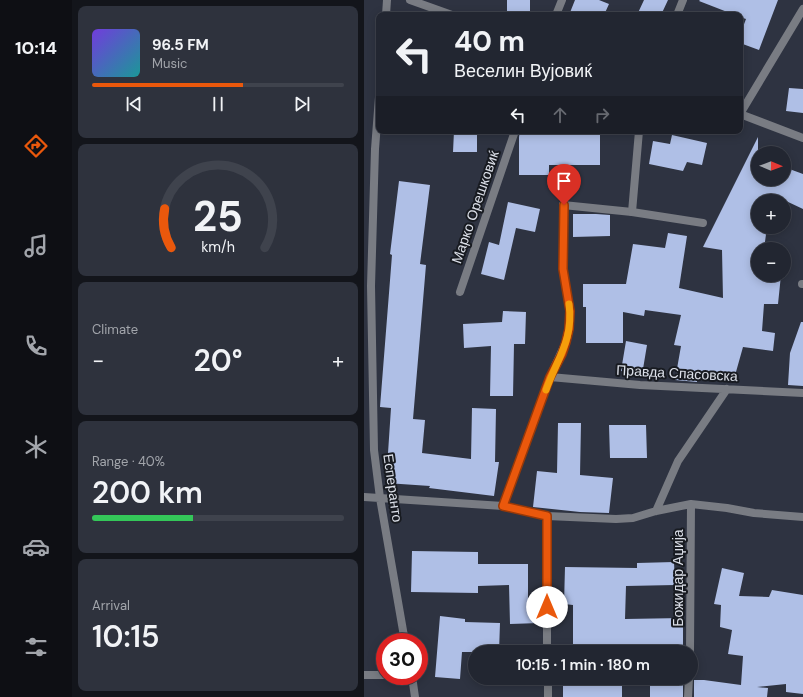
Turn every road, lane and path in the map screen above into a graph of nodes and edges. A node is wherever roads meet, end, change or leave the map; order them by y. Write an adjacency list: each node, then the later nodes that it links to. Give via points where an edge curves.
1 (387, 0): 6 (street)
2 (410, 0): 7 (street)
3 (562, 0): 8 (street)
4 (683, 0): 9 (street)
5 (803, 9): 10 (street)
6 (386, 12)
7 (444, 12)
8 (557, 12)
9 (678, 12)
10 (743, 109)
11 (743, 115): 15 (street)
12 (376, 134): 23 (street, Есперанто, via 371,286 374,450)
13 (514, 134): 18 (street, Марко Орешковиќ)
14 (639, 134): 16 (street)
15 (803, 138)
16 (632, 212): 17 (street); 19 (street, via 564,205 563,269 570,311 569,329 562,354)
17 (703, 223)
18 (460, 292)
19 (550, 377): 20 (street, Правда Спасовска); 25 (street)
20 (727, 389): 21 (street, Правда Спасовска); 26 (street, via 678,461)
21 (803, 393)
22 (364, 498): 23 (street)
23 (380, 498): 25 (street); 29 (street, Есперанто)
24 (691, 504): 26 (street); 28 (street, via 754,514); 31 (street, Божидар Аџија)
25 (503, 506): 27 (street)
26 (656, 511): 27 (street, via 633,518 616,519)
27 (547, 516): 30 (street)
28 (803, 517)
29 (403, 633)
30 (547, 645)
31 (690, 645)
32 (364, 675): 33 (street)
33 (376, 675)
34 (413, 685): 37 (street)
35 (548, 685): 38 (street)
36 (689, 685): 39 (street)
37 (415, 697)
38 (548, 697)
39 (688, 697)

